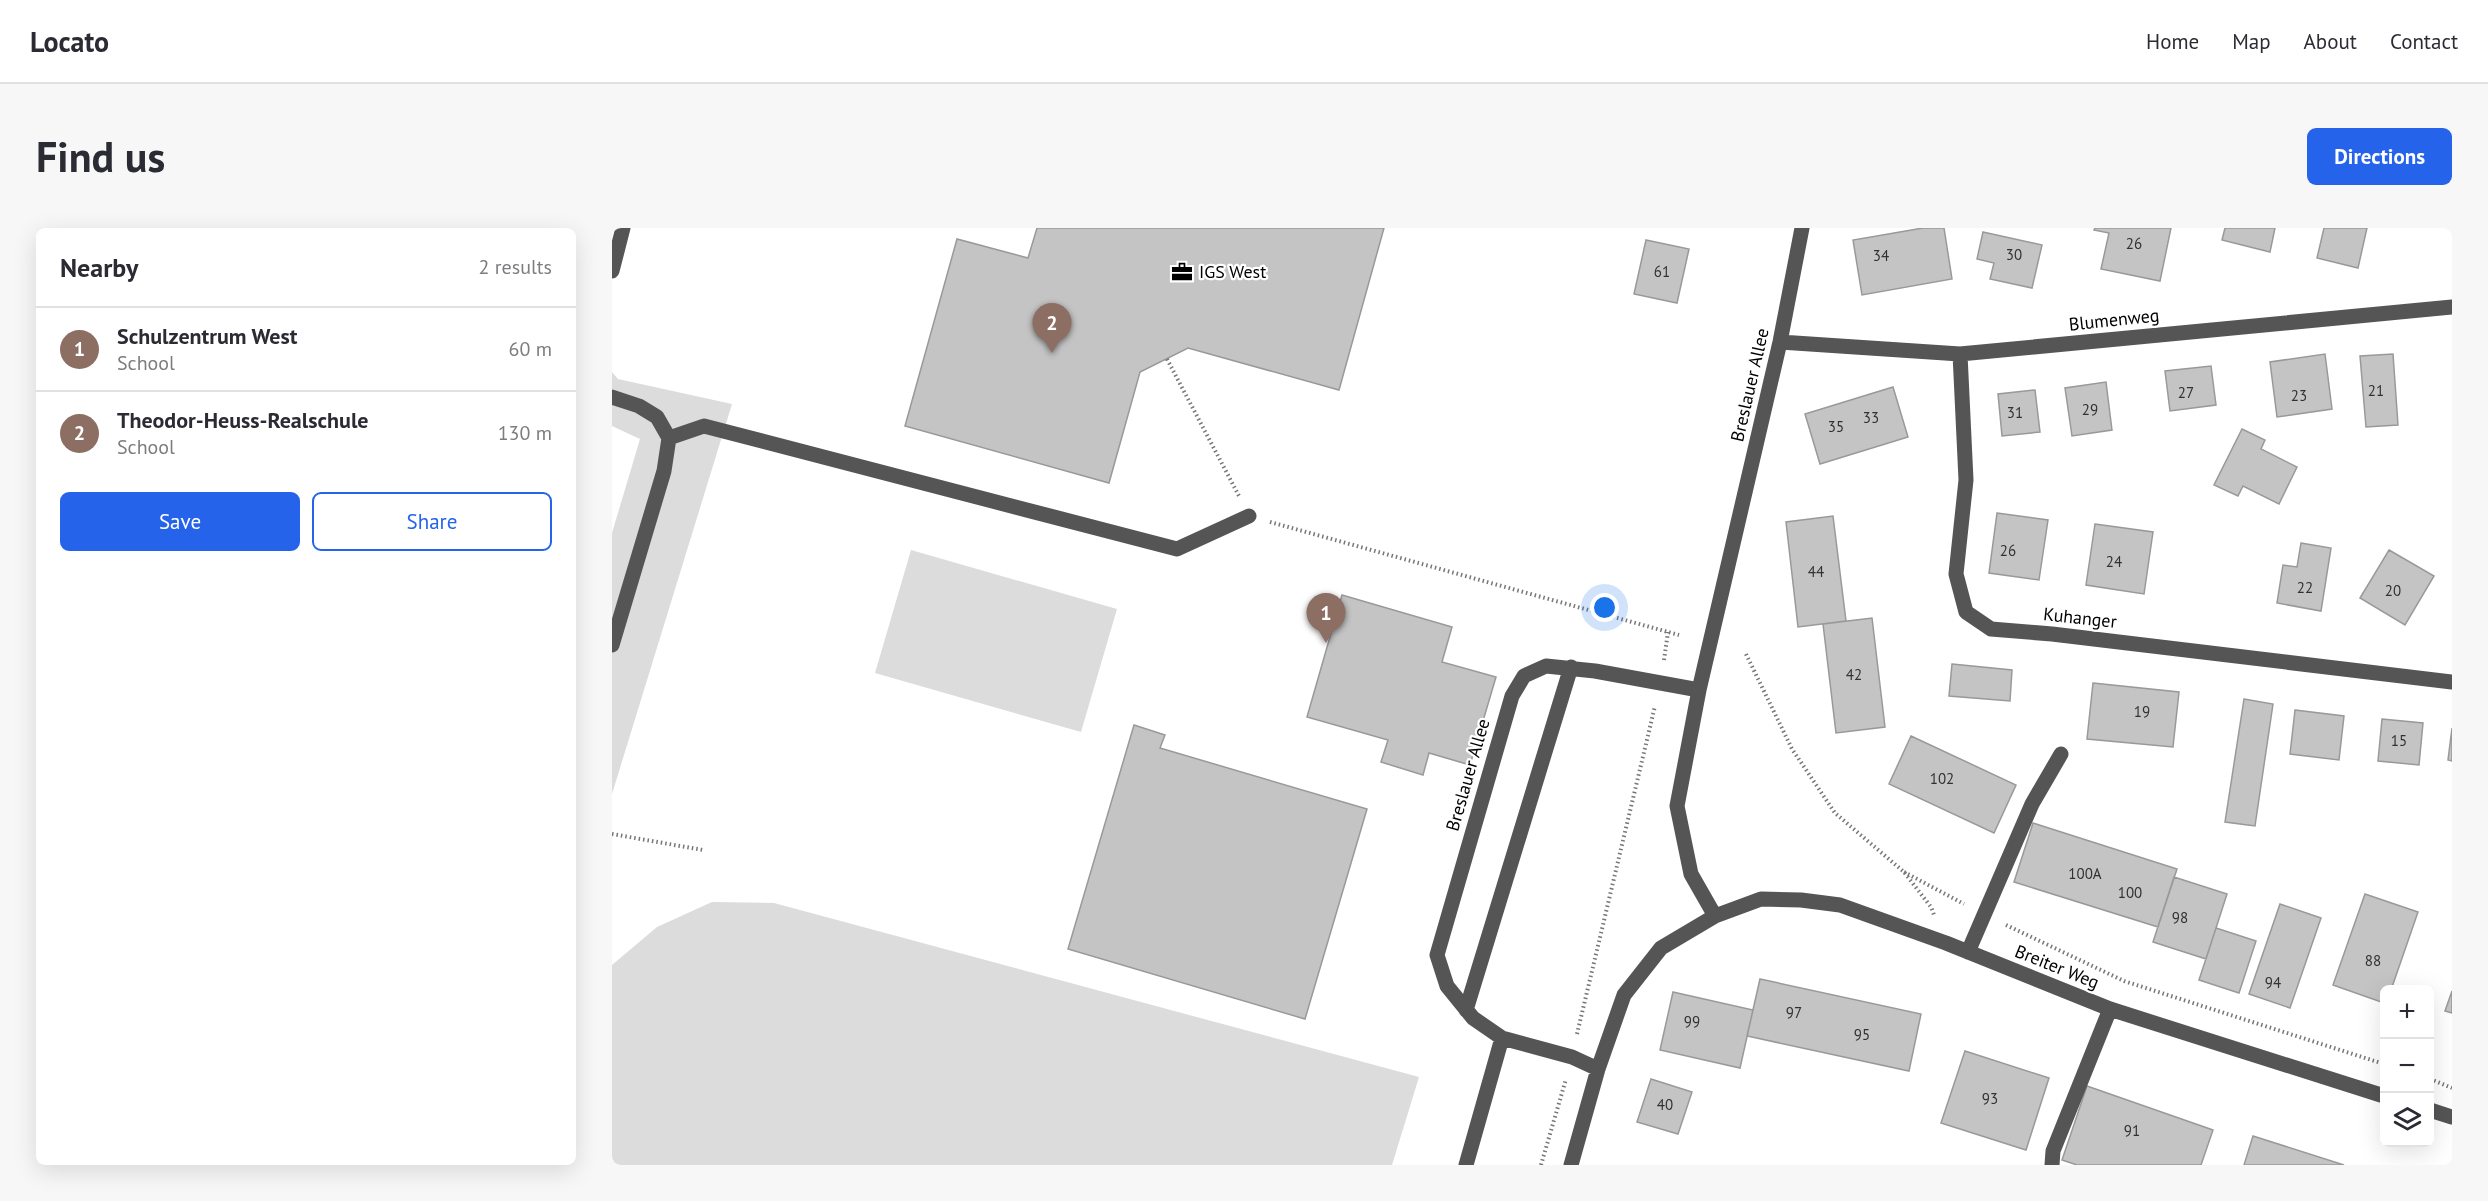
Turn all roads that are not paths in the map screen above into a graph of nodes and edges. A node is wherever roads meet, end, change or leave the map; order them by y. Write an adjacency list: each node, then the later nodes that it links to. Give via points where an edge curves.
1 (623, 228): 3 (street)
2 (1802, 228): 5 (street, Breslauer Allee)
3 (612, 270)
4 (2452, 307): 6 (street, Blumenweg)
5 (1780, 342): 6 (street, Blumenweg); 13 (street, Breslauer Allee)
6 (1960, 354): 12 (street, Kuhanger, via 1966,480 1956,574 1966,612 1983,624 1991,629)
7 (612, 398): 8 (street, via 639,406 657,417)
8 (669, 438): 9 (street, via 704,426 1177,549); 10 (street)
9 (1250, 516)
10 (612, 645)
11 (1571, 668): 13 (street, Breslauer Allee); 18 (street); 18 (street, Breslauer Allee, via 1546,666 1524,676 1512,696 1437,955 1447,986)
12 (2452, 682)
13 (1699, 690): 15 (street, Breslauer Allee, via 1677,806 1691,874)
14 (2061, 754): 16 (street, via 2032,804)
15 (1715, 916): 16 (street, Breiter Weg, via 1761,899 1840,905); 20 (street, via 1660,948 1624,995)
16 (1968, 952): 17 (street, Breiter Weg)
17 (2110, 1009): 21 (street, Breiter Weg); 26 (street, via 2053,1151)
18 (1466, 1010): 19 (street, Breslauer Allee)
19 (1502, 1038): 20 (street, Breslauer Allee, via 1572,1057); 24 (street)
20 (1598, 1069): 25 (street)
21 (2380, 1094)
22 (2434, 1111): 23 (street)
23 (2452, 1117)
24 (1466, 1165)
25 (1570, 1165)
26 (2052, 1165)

